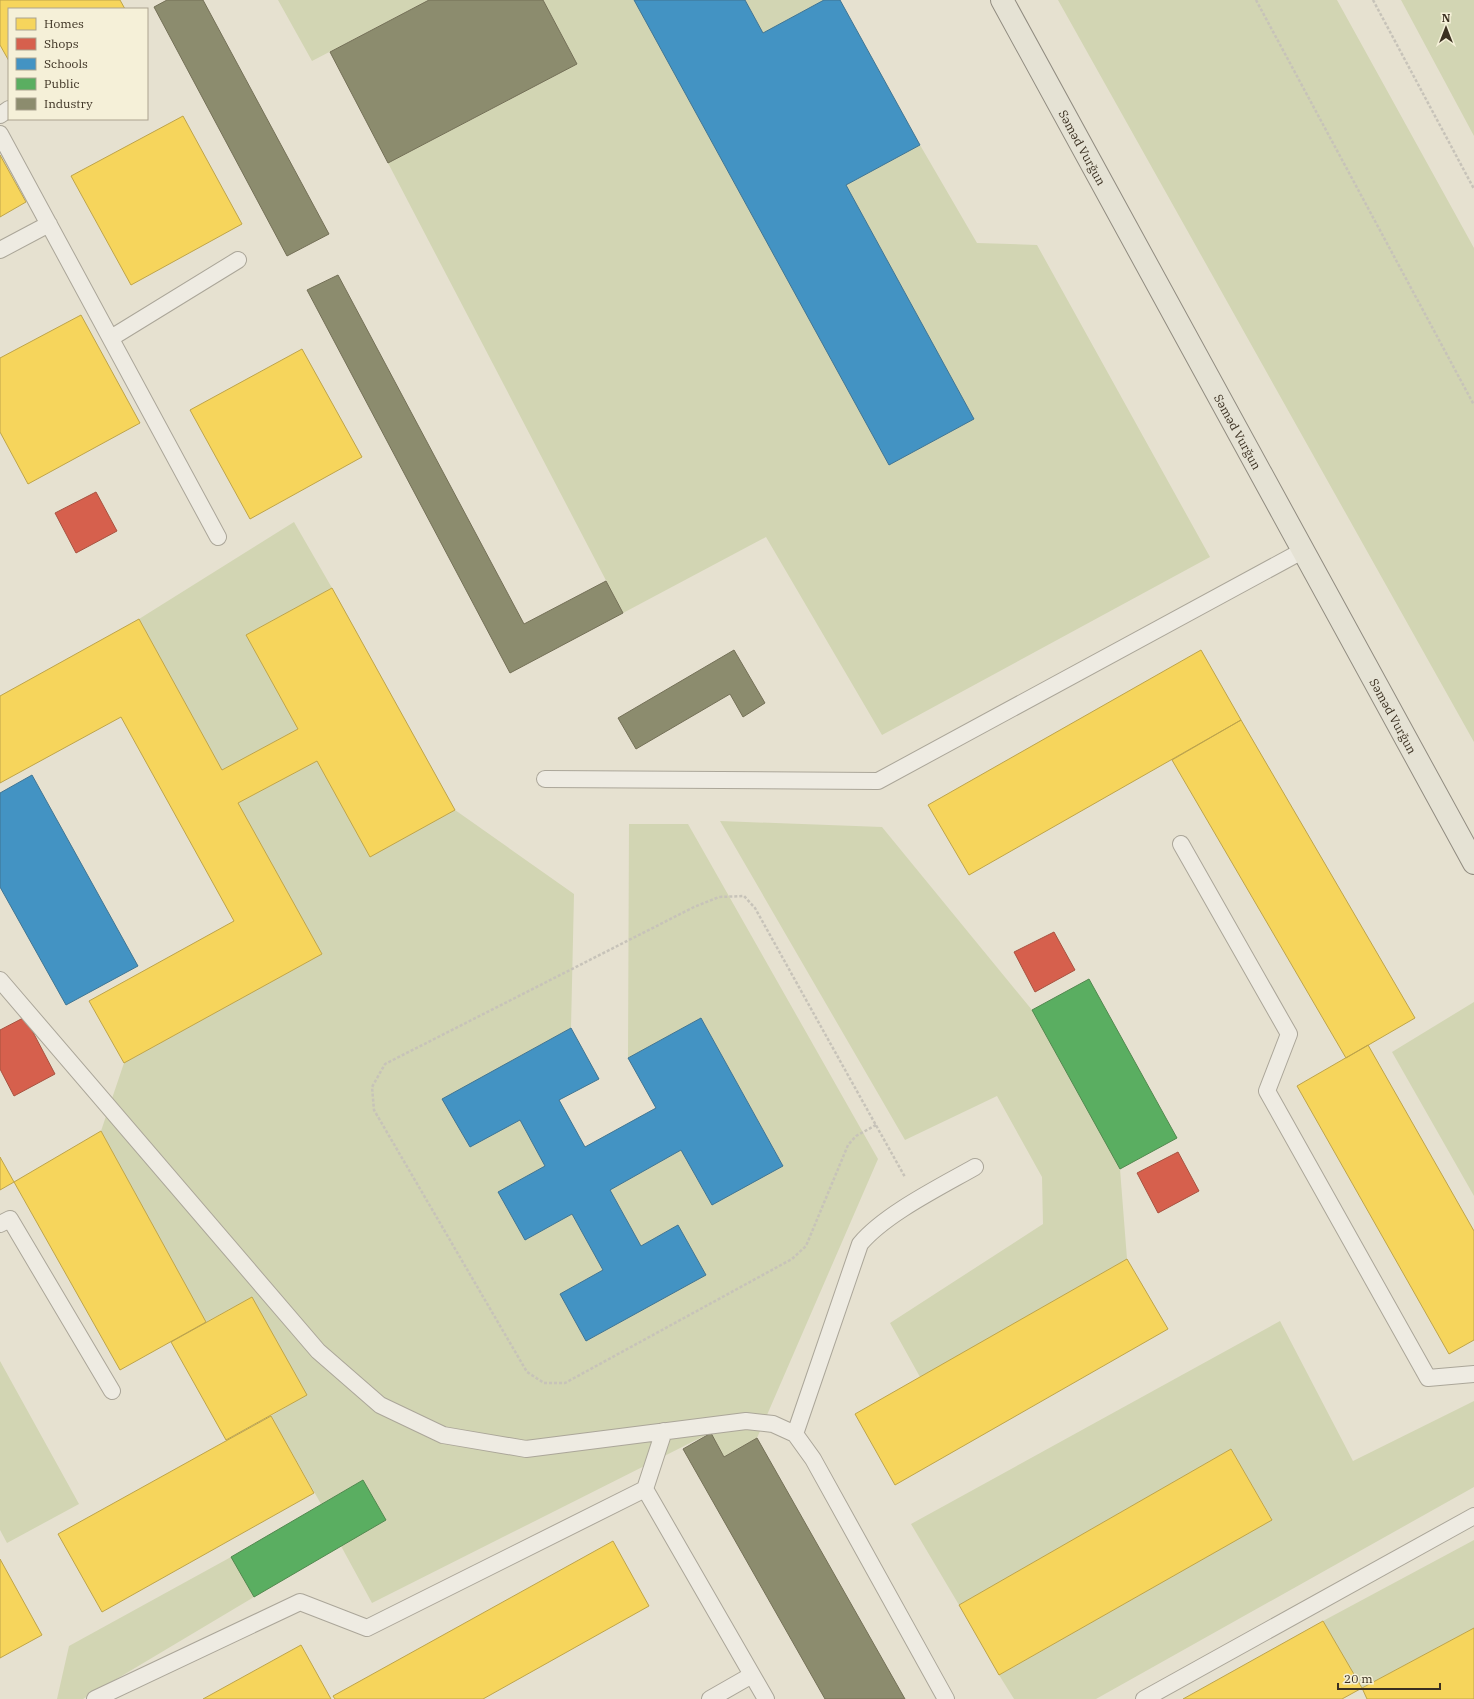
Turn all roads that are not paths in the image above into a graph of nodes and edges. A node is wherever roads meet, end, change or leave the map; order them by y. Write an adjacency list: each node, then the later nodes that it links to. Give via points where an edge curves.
1 (1002, 0): 8 (main road, Səməd Vurğun)
2 (0, 134): 3 (lane)
3 (49, 224): 4 (lane); 6 (lane)
4 (0, 250)
5 (238, 260): 6 (lane)
6 (111, 338): 7 (lane)
7 (218, 537)
8 (1304, 550): 9 (lane, via 878,781); 11 (main road, Səməd Vurğun)
9 (545, 779)
10 (1181, 844): 15 (lane, via 1289,1034 1267,1090 1270,1097 1428,1378)
11 (1474, 863)
12 (0, 980): 17 (lane, via 318,1351 380,1405 443,1435 526,1449)
13 (975, 1167): 18 (lane, via 870,1232 860,1244)
14 (0, 1224): 16 (lane, via 10,1218)
15 (1474, 1374)
16 (112, 1390)
17 (664, 1431): 18 (lane, via 746,1421 773,1424); 19 (lane)
18 (794, 1434): 25 (lane, via 814,1459)
19 (645, 1489): 21 (lane); 22 (lane, via 367,1628 300,1602)
20 (1474, 1516): 26 (lane)
21 (752, 1675): 23 (lane); 24 (lane)
22 (95, 1699)
23 (710, 1699)
24 (766, 1699)
25 (946, 1699)
26 (1144, 1699)

